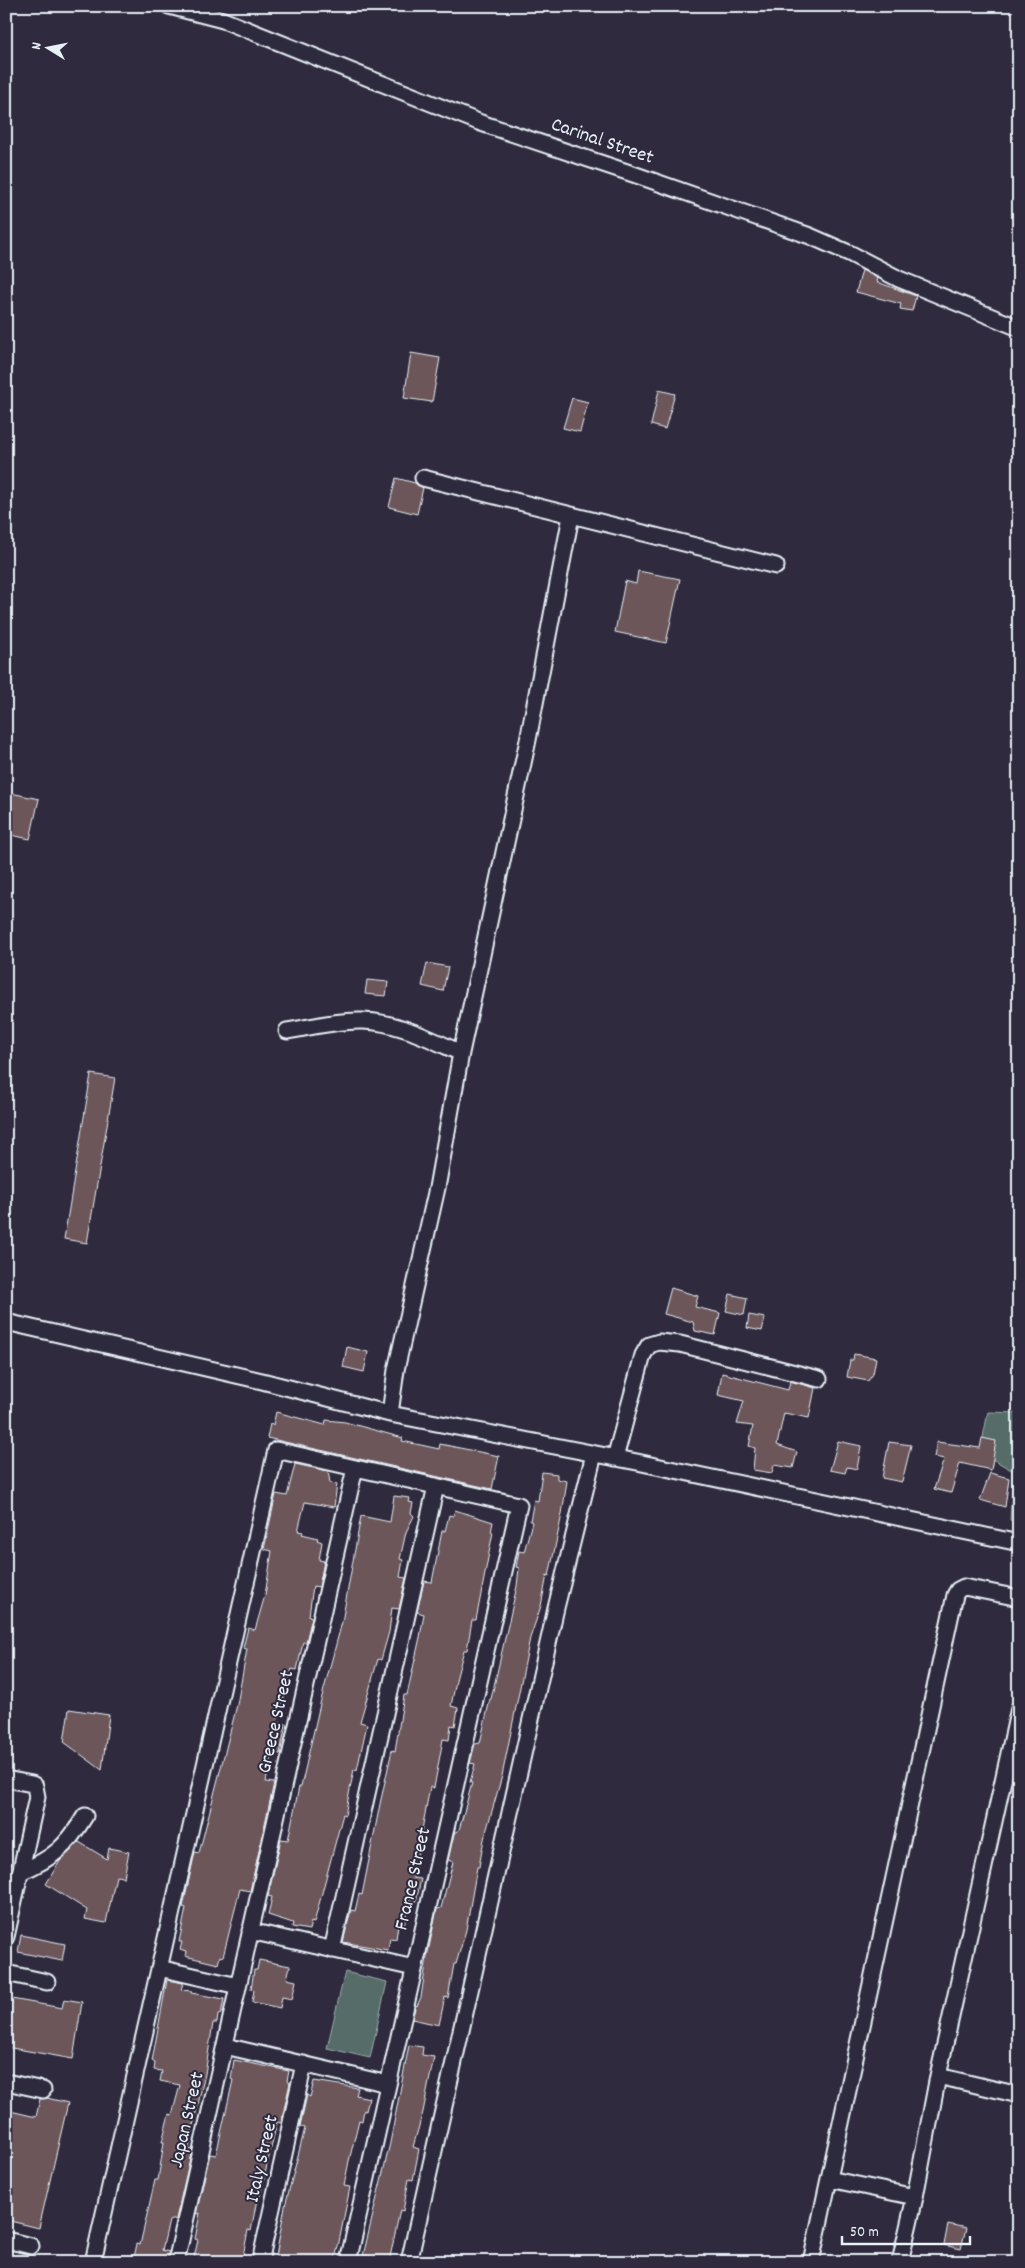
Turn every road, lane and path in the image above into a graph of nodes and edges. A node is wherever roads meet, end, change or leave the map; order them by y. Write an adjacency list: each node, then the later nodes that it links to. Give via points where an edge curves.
1 (169, 6): 2 (street, Carinal Street, via 223,20 481,123 810,236 899,279)
2 (1019, 328)
3 (423, 478): 4 (street)
4 (571, 516): 5 (street); 7 (street, via 528,740)
5 (776, 566)
6 (287, 1031): 7 (street, via 363,1021 388,1024 415,1032)
7 (461, 1053): 10 (street, via 437,1188 396,1370)
8 (6, 1322): 10 (street)
9 (819, 1379): 12 (street, via 680,1344 649,1344 643,1355)
10 (390, 1414): 11 (street)
11 (594, 1454): 12 (street); 44 (street, via 554,1617)
12 (615, 1458): 15 (street)
13 (355, 1468): 14 (street); 21 (street, Greece Street); 24 (street, via 276,1450)
14 (436, 1486): 23 (street); 25 (street, France Street, via 519,1505)
15 (1019, 1543)
16 (1019, 1598): 36 (street, via 964,1587 955,1595)
17 (1019, 1708): 31 (street)
18 (6, 1779): 20 (street, via 32,1784 36,1791)
19 (85, 1816): 20 (street, via 56,1854)
20 (20, 1872): 22 (street)
21 (250, 1931): 23 (street); 28 (street, Greece Street)
22 (6, 1937)
23 (332, 1950): 25 (street)
24 (159, 1968): 28 (street); 40 (street)
25 (414, 1968): 33 (street, France Street)
26 (6, 1972): 27 (street)
27 (47, 1982)
28 (238, 1986): 29 (street, Japan Street)
29 (225, 2046): 30 (street); 41 (street, Japan Street)
30 (304, 2064): 33 (street); 42 (street, Italy Street)
31 (938, 2076): 35 (street); 37 (street)
32 (6, 2082): 34 (street)
33 (388, 2084): 43 (street, France Street)
34 (43, 2090)
35 (1019, 2095)
36 (829, 2179): 37 (street); 45 (street)
37 (915, 2197): 46 (street)
38 (6, 2240): 39 (street)
39 (31, 2246)
40 (92, 2262)
41 (176, 2262)
42 (260, 2262)
43 (348, 2262)
44 (409, 2262)
45 (811, 2262)
46 (900, 2262)

